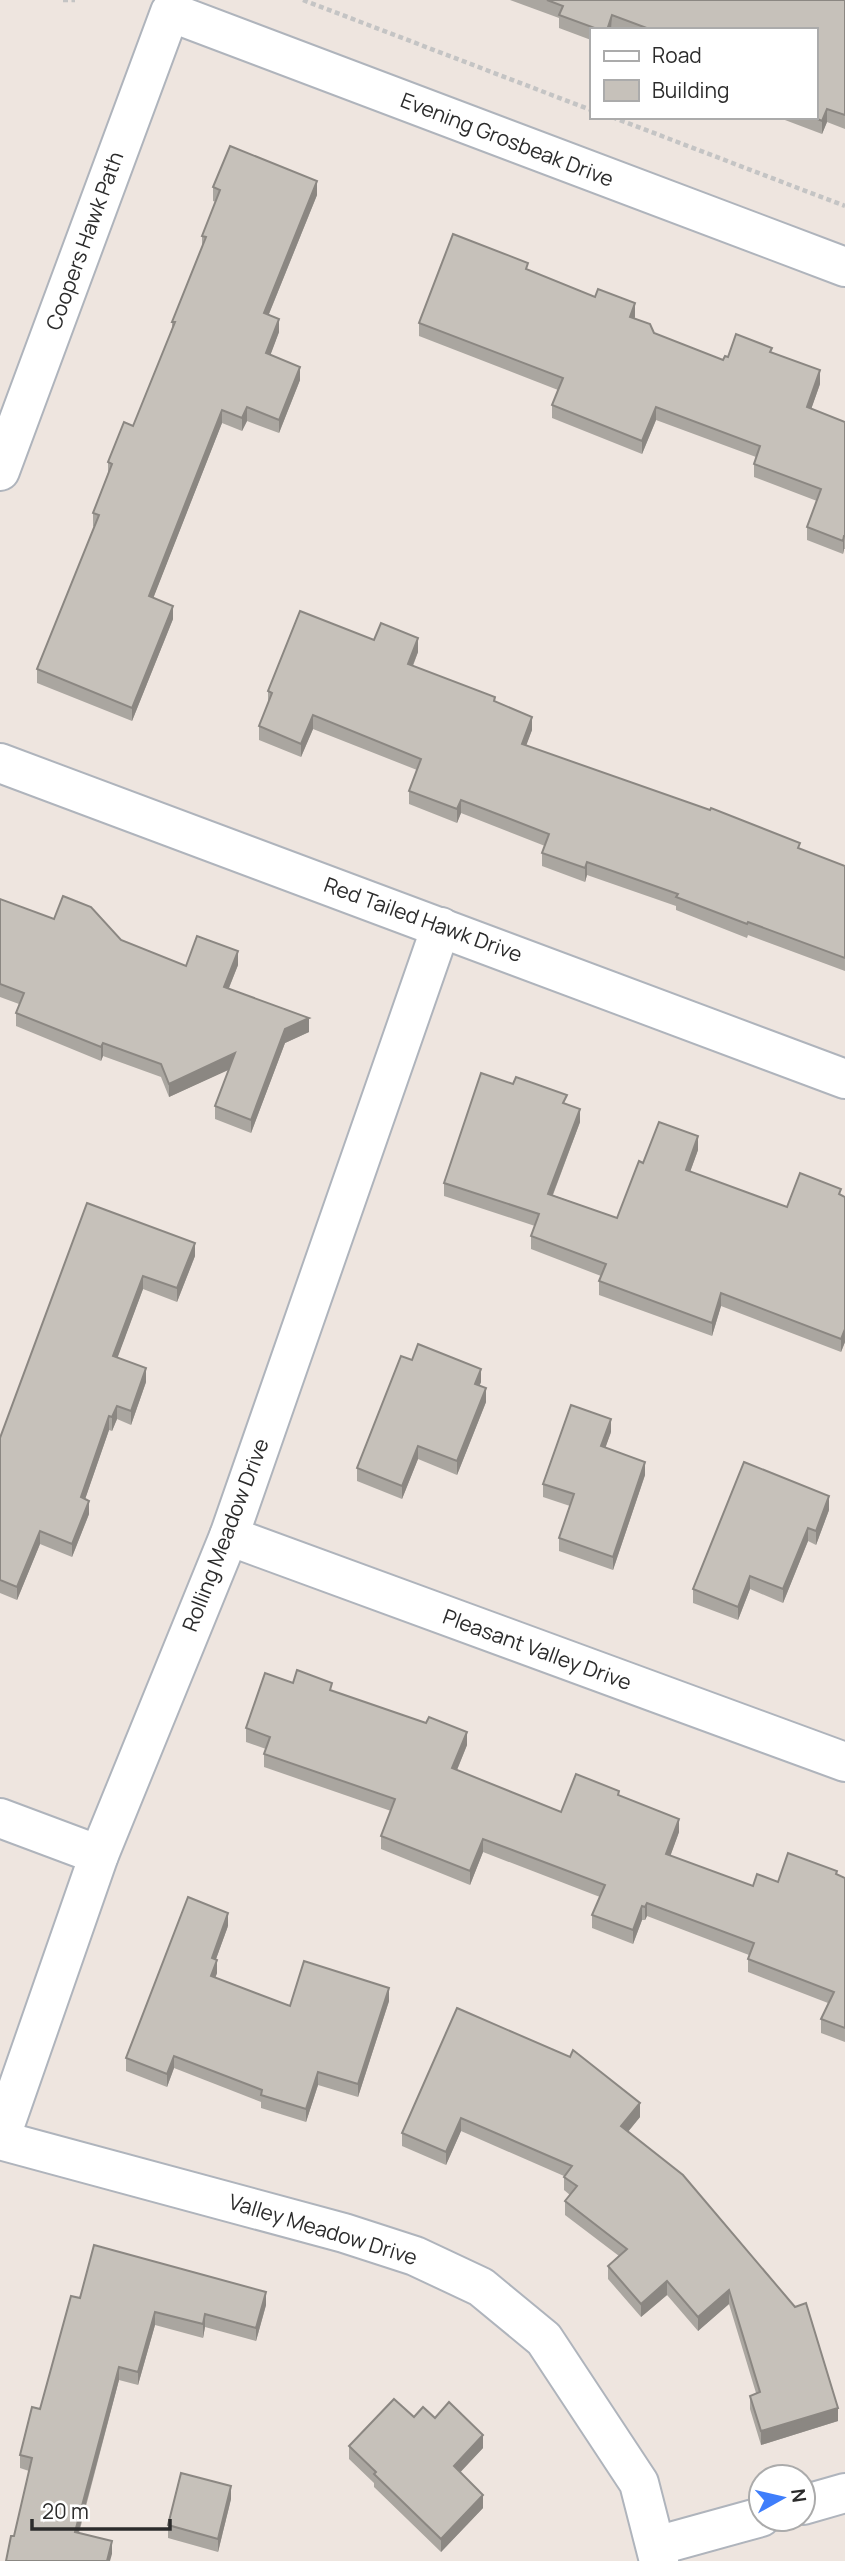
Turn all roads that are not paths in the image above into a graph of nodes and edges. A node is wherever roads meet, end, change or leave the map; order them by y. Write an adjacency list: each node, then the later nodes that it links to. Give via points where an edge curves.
1 (170, 12): 2 (street, Evening Grosbeak Drive); 3 (street, Coopers Hawk Path)
2 (845, 267)
3 (0, 471)
4 (0, 763): 5 (street, Red Tailed Hawk Drive)
5 (441, 927): 6 (street, Red Tailed Hawk Drive); 7 (street, Rolling Meadow Drive)
6 (845, 1079)
7 (229, 1536): 8 (street, Pleasant Valley Drive); 10 (street, Rolling Meadow Drive)
8 (845, 1762)
9 (0, 1818): 10 (street)
10 (99, 1855): 11 (street, Rolling Meadow Drive)
11 (0, 2139): 15 (street, Valley Meadow Drive, via 344,2233 415,2256 481,2287 544,2339 639,2483)
12 (845, 2493): 13 (street)
13 (817, 2501)
14 (747, 2522): 15 (street)
15 (657, 2553)

